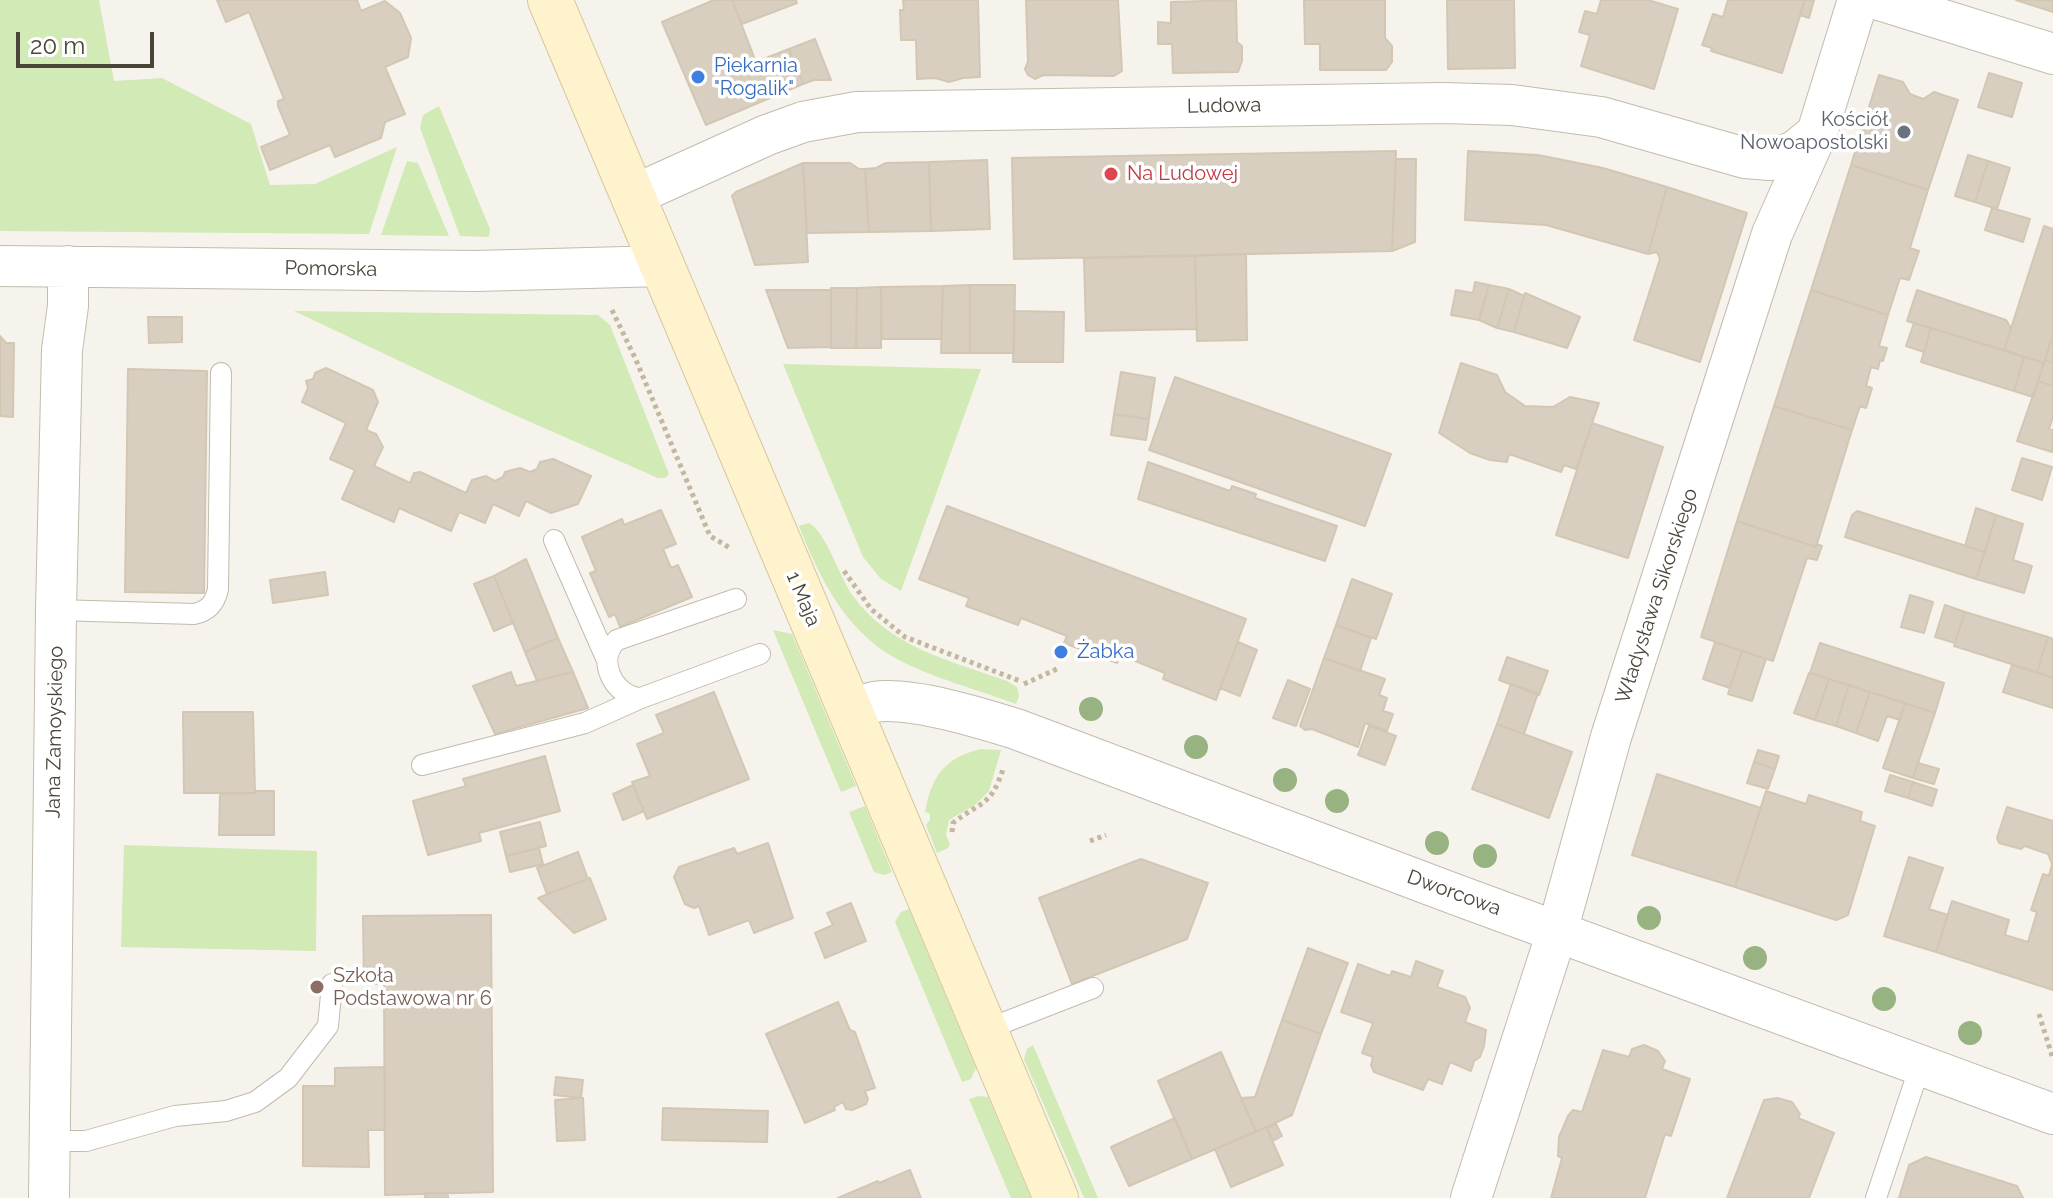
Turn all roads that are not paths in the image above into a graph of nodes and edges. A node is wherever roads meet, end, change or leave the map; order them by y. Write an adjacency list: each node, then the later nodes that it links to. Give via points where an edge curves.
1 (550, 0): 6 (street, 1 Maja)
2 (1858, 0): 5 (street, Władysława Sikorskiego)
3 (1879, 0): 4 (street)
4 (2053, 54)
5 (1817, 133): 6 (street, Ludowa, via 1795,151 1770,160 1745,158 1601,117 1512,105 857,112 767,135); 19 (street, Władysława Sikorskiego, via 1772,234 1611,737)
6 (632, 196): 9 (street, 1 Maja)
7 (0, 266): 8 (street, Pomorska)
8 (68, 266): 9 (street, Pomorska, via 476,271); 13 (street, Jana Zamoyskiego)
9 (663, 266): 17 (street, 1 Maja)
10 (221, 373): 13 (lane, via 218,589 212,605 194,614)
11 (554, 540): 15 (lane)
12 (736, 599): 15 (lane, via 617,640)
13 (56, 610): 25 (street, Jana Zamoyskiego)
14 (760, 654): 16 (lane)
15 (606, 658): 16 (lane, via 618,690)
16 (641, 698): 18 (lane, via 585,723)
17 (851, 712): 19 (street, Dworcowa, via 873,702 972,715); 22 (street, 1 Maja)
18 (422, 765)
19 (1557, 932): 23 (street, Dworcowa); 28 (street, Władysława Sikorskiego)
20 (332, 984): 25 (lane, via 328,1026 288,1078 255,1102 175,1116 86,1141)
21 (1093, 988): 22 (lane)
22 (985, 1030): 27 (street, 1 Maja)
23 (1920, 1066): 24 (street, Dworcowa); 29 (lane)
24 (2053, 1114)
25 (50, 1141): 26 (street, Jana Zamoyskiego)
26 (49, 1198)
27 (1056, 1198)
28 (1471, 1198)
29 (1876, 1198)

